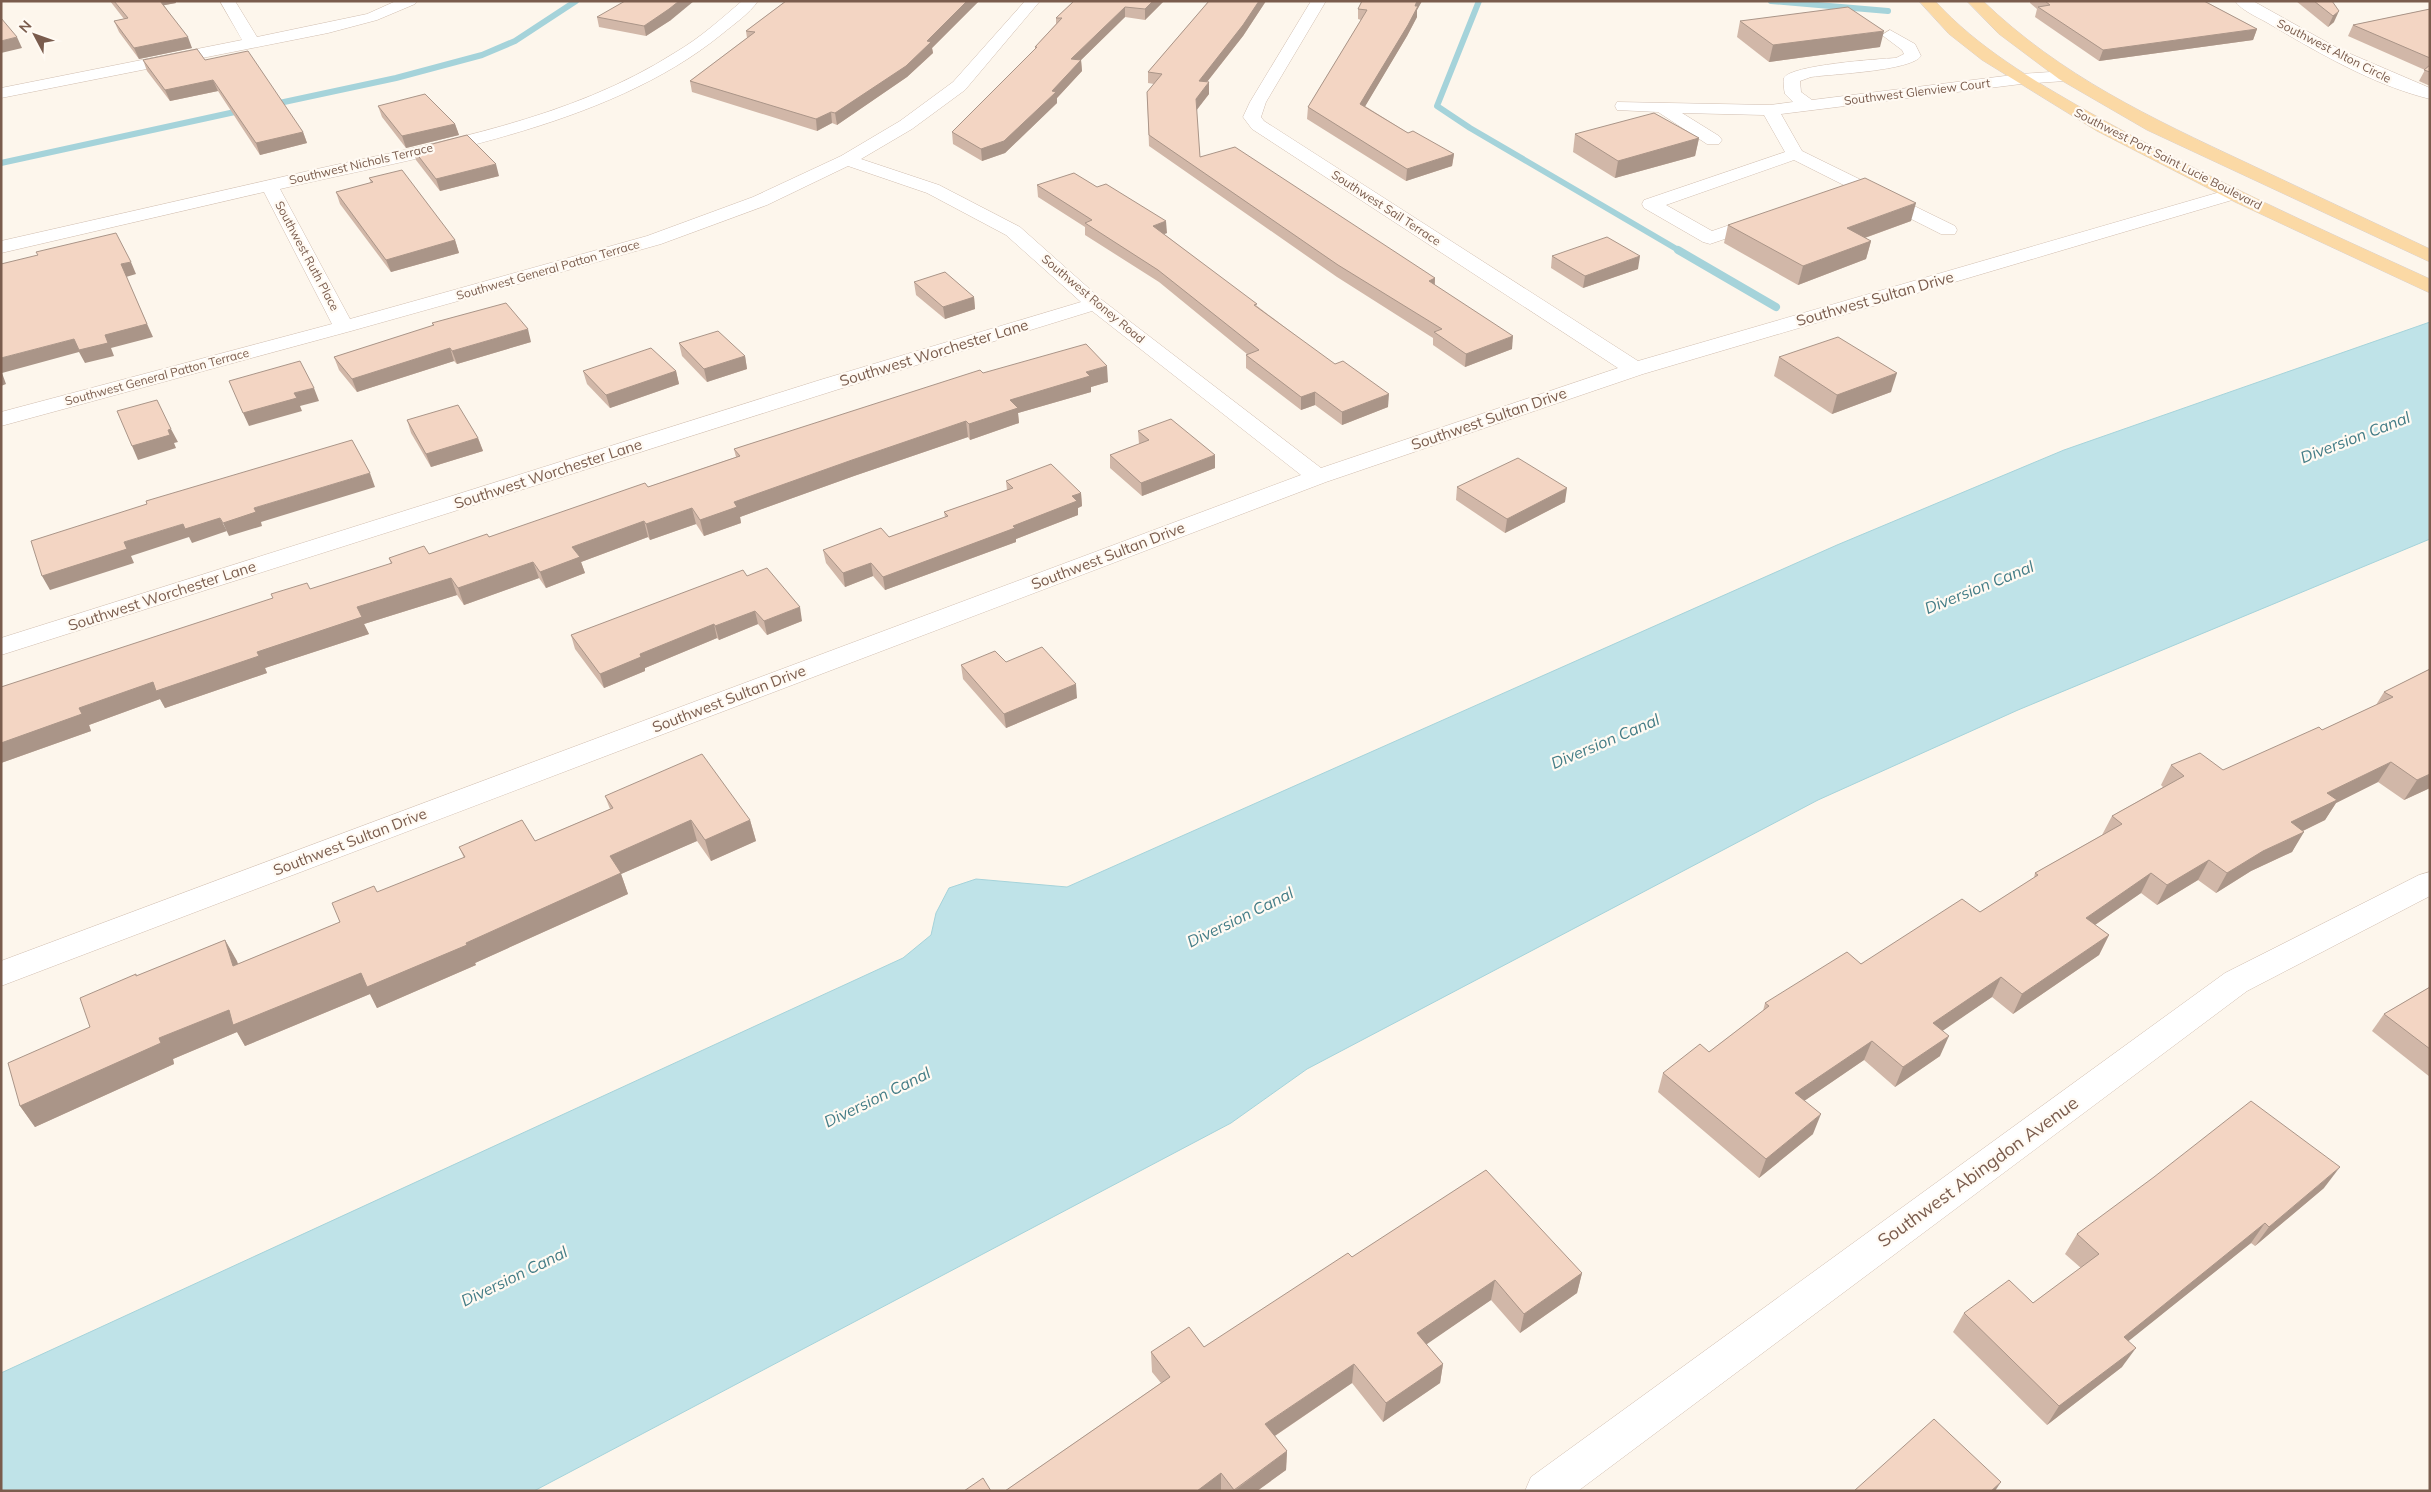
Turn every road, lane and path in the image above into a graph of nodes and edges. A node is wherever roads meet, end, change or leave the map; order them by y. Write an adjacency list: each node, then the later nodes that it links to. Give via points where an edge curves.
1 (228, 1): 10 (street)
2 (410, 1): 10 (street, via 354,22)
3 (751, 1): 22 (street, Southwest Nichols Terrace, via 700,44 671,63 591,100 487,134)
4 (1033, 1): 21 (street, Southwest General Patton Terrace, via 959,86)
5 (1319, 1): 33 (street, Southwest Sail Terrace, via 1258,102 1252,117 1258,124)
6 (1926, 1): 12 (main road, Southwest Port Saint Lucie Boulevard, via 1971,43)
7 (1974, 1): 11 (main road, Southwest Port Saint Lucie Boulevard, via 2005,30)
8 (2242, 1): 14 (street, Southwest Alton Circle, via 2300,36 2392,81)
9 (1890, 35): 15 (street, via 1909,46 1912,56 1899,62 1808,72 1792,79 1793,94)
10 (252, 43): 13 (street)
11 (2065, 76): 12 (street, Southwest Glenview Court); 29 (main road, Southwest Port Saint Lucie Boulevard, via 2153,126)
12 (2021, 79): 15 (street, Southwest Glenview Court); 25 (main road, Southwest Port Saint Lucie Boulevard, via 2105,129)
13 (1, 93)
14 (2430, 94)
15 (1808, 105): 18 (street, Southwest Glenview Court)
16 (1623, 106): 17 (street, Southwest Glenview Court)
17 (1662, 107): 18 (street, Southwest Glenview Court); 19 (street)
18 (1770, 110): 20 (street)
19 (1713, 140)
20 (1795, 154): 23 (street); 26 (street, via 1651,204 1710,238)
21 (847, 160): 31 (street, Southwest Roney Road, via 933,189 1013,231); 32 (street, Southwest General Patton Terrace, via 760,201 654,240)
22 (270, 186): 28 (street, Southwest Nichols Terrace); 32 (street, Southwest Ruth Place)
23 (1861, 186): 24 (street); 27 (street)
24 (1840, 194)
25 (2233, 194): 30 (main road, Southwest Port Saint Lucie Boulevard); 33 (street, Southwest Sultan Drive)
26 (1775, 216)
27 (1948, 230)
28 (1, 248)
29 (2430, 256)
30 (2430, 287)
31 (1095, 304): 35 (street, Southwest Roney Road); 36 (street, Southwest Worchester Lane, via 828,385)
32 (344, 327): 34 (street, Southwest General Patton Terrace)
33 (1636, 369): 35 (street, Southwest Sultan Drive)
34 (1, 419)
35 (1318, 477): 38 (street, Southwest Sultan Drive)
36 (1, 647)
37 (2430, 883): 39 (street, Southwest Abingdon Avenue, via 2236,982)
38 (1, 974)
39 (1545, 1491)

